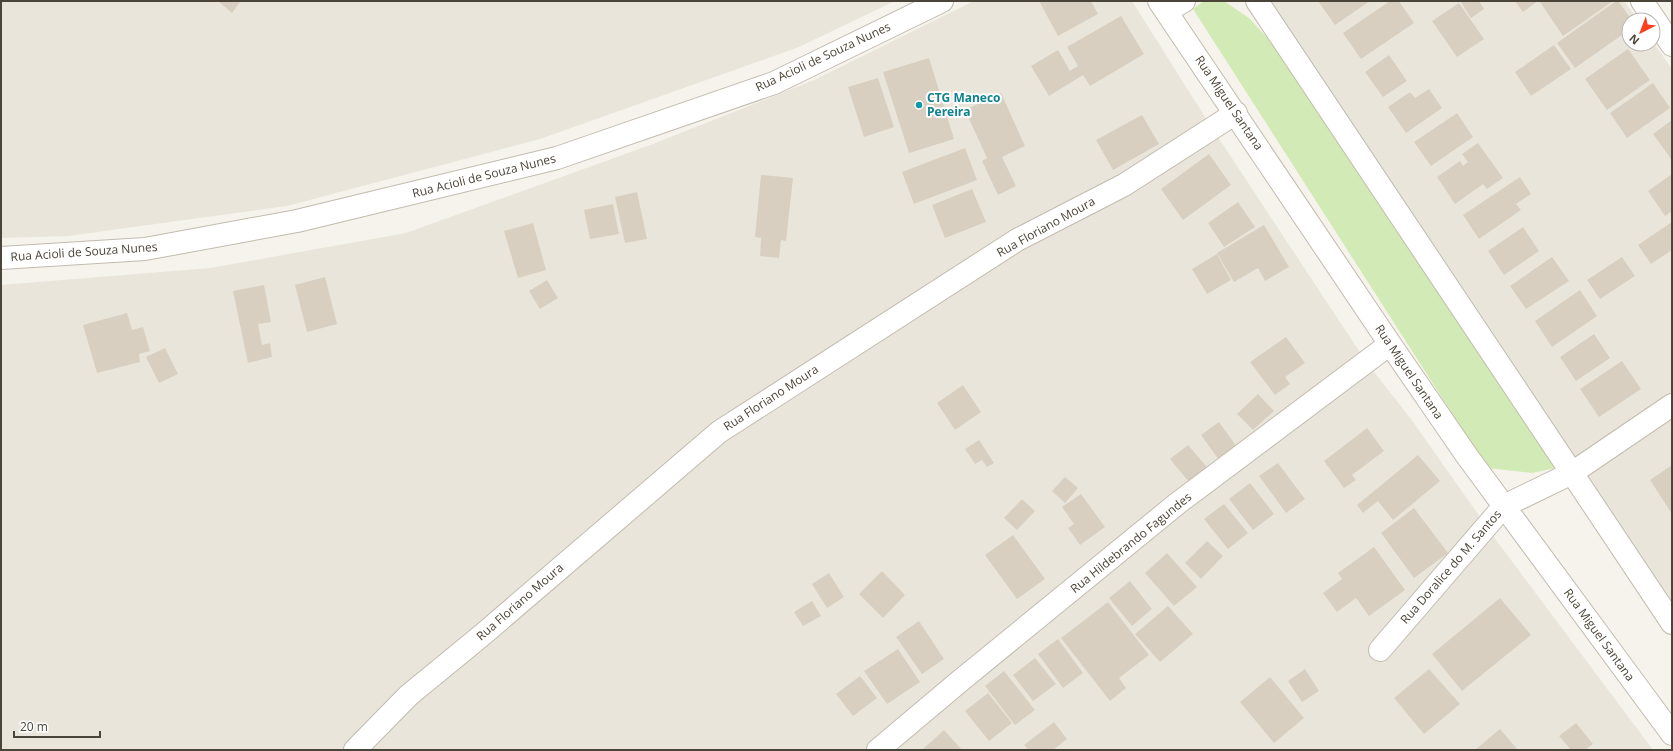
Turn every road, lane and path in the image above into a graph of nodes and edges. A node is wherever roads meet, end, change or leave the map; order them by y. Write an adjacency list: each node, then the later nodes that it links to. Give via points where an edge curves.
1 (942, 1): 8 (street, Rua Acioli de Souza Nunes, via 774,83 557,158 297,221 145,249)
2 (1160, 1): 3 (street, via 1167,11); 7 (street, Rua Miguel Santana)
3 (1184, 1)
4 (1257, 1): 11 (street)
5 (1642, 1): 6 (street)
6 (1672, 45)
7 (1236, 113): 9 (street, Rua Miguel Santana); 16 (street, Rua Floriano Moura, via 1124,185 1017,240 719,432 409,695)
8 (1, 258)
9 (1390, 344): 12 (street, Rua Miguel Santana); 17 (street, Rua Hildebrando Fagundes, via 1178,503)
10 (1672, 405): 11 (street, Rua Doralice do M. Santos)
11 (1572, 473): 12 (street, Rua Doralice do M. Santos); 13 (street)
12 (1504, 506): 14 (street, Rua Doralice do M. Santos); 15 (street, Rua Miguel Santana)
13 (1672, 623)
14 (1380, 650)
15 (1672, 734)
16 (355, 750)
17 (878, 750)

